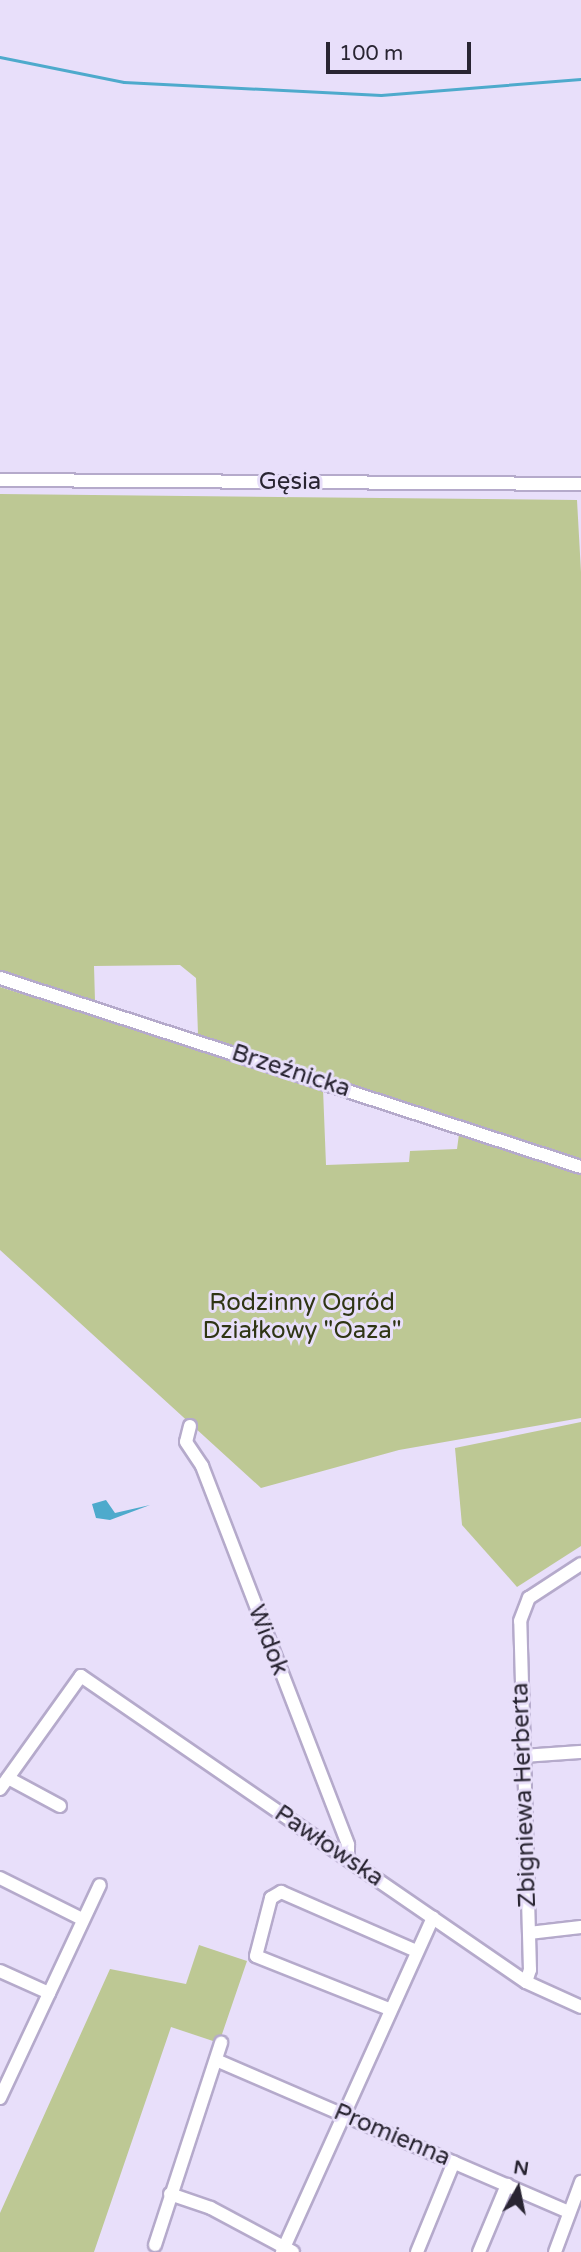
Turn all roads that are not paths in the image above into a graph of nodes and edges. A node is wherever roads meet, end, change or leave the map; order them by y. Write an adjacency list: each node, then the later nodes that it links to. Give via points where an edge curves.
1 (0, 480): 2 (street, Gęsia)
2 (581, 484)
3 (0, 978): 4 (street, Brzeźnicka)
4 (581, 1167)
5 (190, 1426): 11 (street, Widok, via 186,1442 202,1466 348,1845)
6 (581, 1564): 8 (street, Zbigniewa Herberta, via 522,1608 518,1638)
7 (581, 1752): 8 (street)
8 (522, 1755): 17 (street, Zbigniewa Herberta)
9 (4, 1784): 10 (street); 11 (street, Pawłowska, via 81,1676)
10 (60, 1806)
11 (348, 1858): 14 (street, Pawłowska)
12 (0, 1878): 15 (street)
13 (100, 1885): 15 (street)
14 (433, 1918): 18 (street); 20 (street, Pawłowska)
15 (82, 1919): 21 (street)
16 (581, 1927): 17 (street)
17 (529, 1933): 20 (street, Zbigniewa Herberta)
18 (416, 1951): 23 (street); 23 (street, via 278,1891 271,1898 256,1956)
19 (0, 1971): 21 (street)
20 (526, 1982): 22 (street, Pawłowska)
21 (49, 1993): 26 (street)
22 (581, 2007)
23 (389, 2009): 28 (street)
24 (221, 2043): 25 (street)
25 (216, 2060): 28 (street, Promienna); 32 (street)
26 (6, 2069): 27 (street)
27 (0, 2098)
28 (343, 2114): 29 (street, Promienna); 35 (street)
29 (454, 2162): 31 (street, Promienna); 36 (street)
30 (581, 2182): 33 (street)
31 (507, 2185): 33 (street, Promienna); 37 (street)
32 (170, 2194): 34 (street); 35 (street, via 211,2208)
33 (569, 2212): 38 (street)
34 (155, 2245)
35 (286, 2251)
36 (417, 2252)
37 (480, 2252)
38 (555, 2252)

